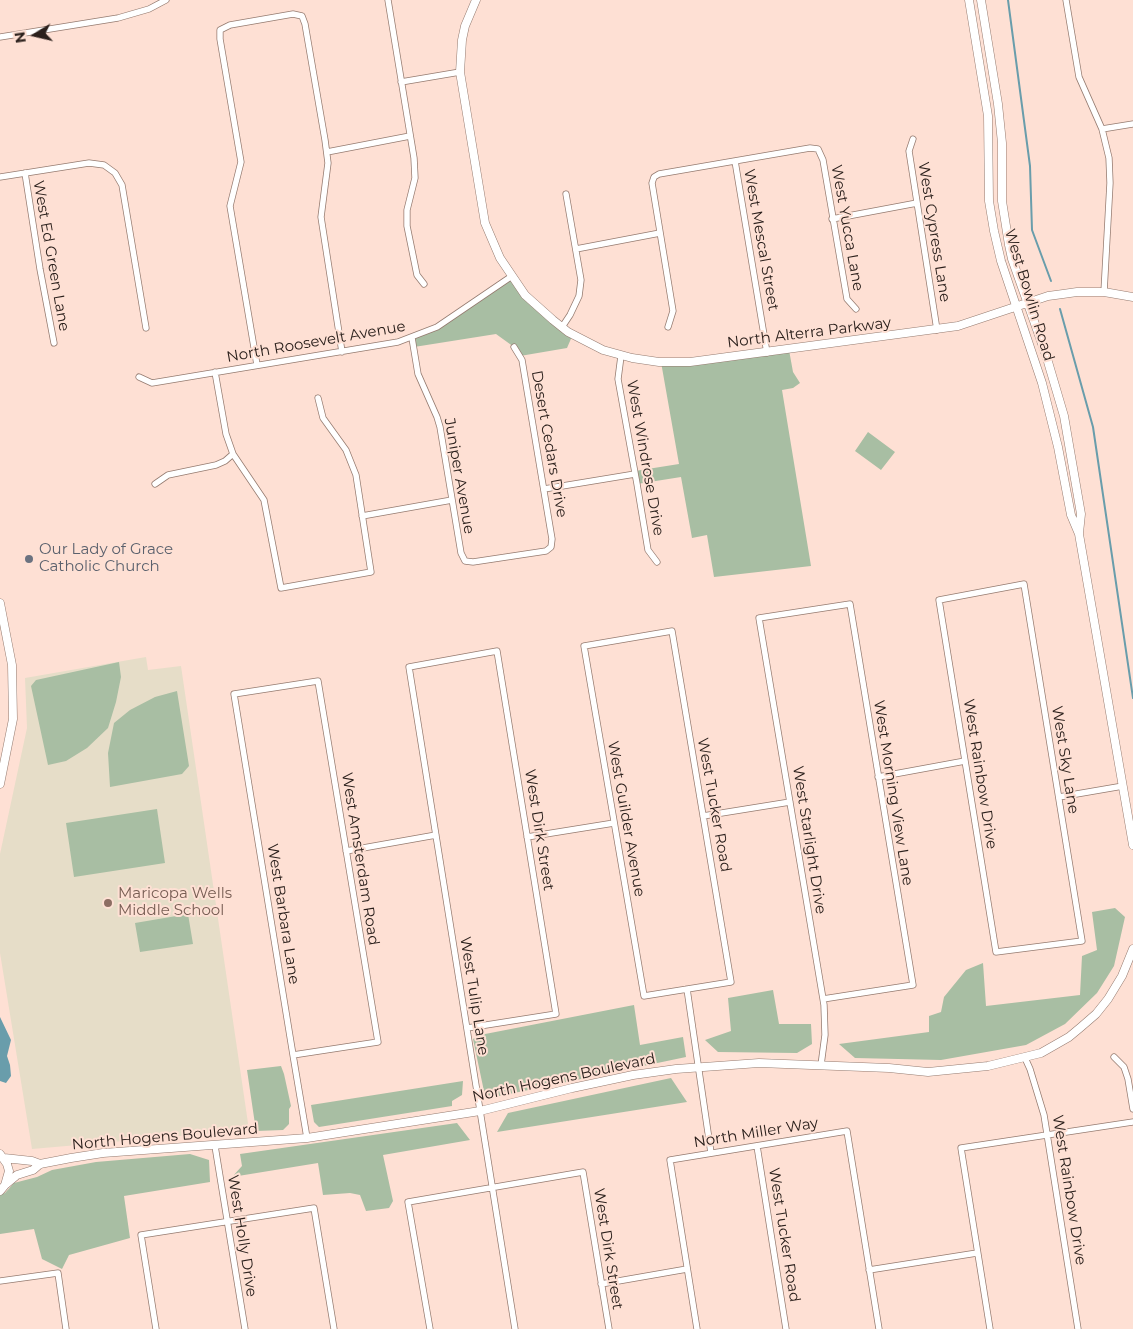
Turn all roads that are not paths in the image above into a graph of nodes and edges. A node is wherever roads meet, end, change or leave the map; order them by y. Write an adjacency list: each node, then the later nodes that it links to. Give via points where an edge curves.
1 (166, 0): 7 (street, via 118,18)
2 (388, 0): 9 (street)
3 (476, 0): 8 (street, North Alterra Parkway, via 465,26)
4 (969, 0): 28 (street, West Bowlin Road, via 988,116 989,202 1001,261)
5 (981, 0): 27 (street, West Bowlin Road, via 998,104 1002,201 1012,259)
6 (1066, 0): 11 (street, via 1079,77)
7 (0, 37)
8 (460, 72): 9 (street); 23 (street, North Alterra Parkway, via 485,223)
9 (401, 82): 12 (street)
10 (1133, 124): 11 (street)
11 (1102, 129): 25 (street, via 1109,158 1110,183)
12 (410, 136): 14 (street); 24 (street, via 415,178 407,210 407,226 416,275)
13 (913, 139): 19 (street, West Cypress Lane, via 909,151)
14 (327, 152): 37 (street, via 321,217); 40 (street, via 302,16 293,14 230,25 220,30 241,162 230,206)
15 (735, 161): 20 (street, West Yucca Lane, via 818,149 823,160); 21 (street, via 654,177 652,183); 38 (street, West Mescal Street)
16 (25, 173): 17 (street); 32 (street, via 89,163 100,164 116,173 122,184); 35 (street, West Ed Green Lane)
17 (0, 178)
18 (566, 194): 22 (street)
19 (917, 203): 20 (street); 33 (street, West Cypress Lane)
20 (832, 219): 29 (street, West Yucca Lane, via 846,299)
21 (660, 233): 22 (street); 31 (street, via 673,311)
22 (576, 249): 30 (street, via 581,280 579,296)
23 (512, 276): 30 (street, North Alterra Parkway, via 525,295); 34 (street, North Roosevelt Avenue, via 437,327)
24 (424, 284)
25 (1104, 292): 26 (street, North Alterra Parkway); 27 (street, North Alterra Parkway, via 1060,294)
26 (1133, 297)
27 (1028, 304): 28 (street, North Alterra Parkway); 50 (street, West Bowlin Road, via 1064,416 1081,514)
28 (1018, 307): 33 (street, North Alterra Parkway); 50 (street, West Bowlin Road, via 1043,389 1071,515)
29 (856, 308)
30 (562, 327): 39 (street, North Alterra Parkway, via 603,350)
31 (668, 327)
32 (146, 328)
33 (937, 330): 38 (street, North Alterra Parkway)
34 (412, 338): 37 (street, North Roosevelt Avenue); 48 (street, Juniper Avenue, via 418,374 440,427)
35 (54, 343)
36 (514, 347): 47 (street, Desert Cedars Drive, via 522,360)
37 (342, 352): 40 (street, North Roosevelt Avenue)
38 (768, 352): 39 (street, North Alterra Parkway, via 674,362)
39 (621, 356): 45 (street, West Windrose Drive, via 618,379)
40 (257, 366): 41 (street, North Roosevelt Avenue)
41 (215, 372): 42 (street, North Roosevelt Avenue, via 152,382); 44 (street, via 226,434)
42 (139, 377)
43 (318, 398): 49 (street, via 323,418 346,450 356,475)
44 (233, 454): 46 (street, via 216,465 168,475); 49 (street, via 264,500 281,588 371,572)
45 (635, 474): 47 (street); 52 (street, West Windrose Drive, via 648,550)
46 (155, 484)
47 (544, 489): 51 (street, Desert Cedars Drive, via 551,547 546,551)
48 (452, 500): 49 (street); 51 (street, Juniper Avenue)
49 (362, 516)
50 (1079, 534): 62 (street, West Bowlin Road)
51 (465, 561)
52 (657, 562)
53 (939, 600): 59 (street, West Rainbow Drive); 63 (street, West Sky Lane, via 1024,584)
54 (0, 603): 61 (street, via 12,665 13,719)
55 (759, 618): 60 (street, West Morning View Lane, via 850,604); 64 (street, West Starlight Drive)
56 (584, 646): 65 (street, West Tucker Road, via 672,631); 66 (street, West Guilder Avenue)
57 (408, 667): 67 (street, West Tulip Lane); 68 (street, West Dirk Street, via 497,651)
58 (318, 681): 70 (street, West Amsterdam Road); 76 (street, West Barbara Lane, via 234,694)
59 (965, 761): 60 (street); 71 (street, West Rainbow Drive, via 996,952)
60 (878, 777): 74 (street, West Morning View Lane, via 913,985)
61 (0, 784)
62 (1123, 786): 63 (street); 69 (street, West Bowlin Road)
63 (1059, 797): 71 (street, West Sky Lane)
64 (790, 802): 65 (street); 74 (street, West Starlight Drive)
65 (703, 816): 73 (street, West Tucker Road, via 731,982)
66 (614, 823): 68 (street); 73 (street, West Guilder Avenue, via 644,996)
67 (436, 835): 70 (street); 75 (street, West Tulip Lane)
68 (528, 837): 75 (street, West Dirk Street, via 556,1014)
69 (1133, 845)
70 (346, 850): 76 (street, West Amsterdam Road, via 378,1042)
71 (1082, 941)
72 (1133, 949): 78 (street, North Hogens Boulevard, via 1122,976 1096,1014 1069,1037)
73 (687, 989): 80 (street)
74 (823, 999): 79 (street, West Starlight Drive, via 825,1035)
75 (467, 1028): 82 (street, West Tulip Lane)
76 (293, 1055): 85 (street, West Barbara Lane)
77 (1114, 1057): 81 (street, via 1124,1067)
78 (1025, 1058): 79 (street, North Hogens Boulevard, via 988,1066 928,1072); 84 (street, West Rainbow Drive)
79 (821, 1066): 80 (street, North Hogens Boulevard, via 759,1063)
80 (698, 1067): 82 (street, North Hogens Boulevard, via 633,1075); 88 (street)
81 (1133, 1109)
82 (480, 1111): 85 (street, North Hogens Boulevard); 92 (street, West Tulip Lane)
83 (1133, 1122): 84 (street)
84 (1048, 1134): 94 (street, via 961,1148); 110 (street, West Rainbow Drive)
85 (307, 1138): 86 (street, North Hogens Boulevard)
86 (216, 1146): 90 (street, North Hogens Boulevard, via 103,1153); 93 (street, West Holly Drive)
87 (757, 1146): 88 (street, North Miller Way); 96 (street, North Miller Way, via 847,1131); 107 (street, West Tucker Road)
88 (711, 1153): 95 (street, North Miller Way, via 670,1160)
89 (2, 1156): 90 (street, North Hogens Boulevard); 91 (street, via 9,1172)
90 (40, 1164): 91 (street, North Hogens Boulevard, via 17,1175)
91 (3, 1188)
92 (492, 1188): 98 (street, West Dirk Street, via 582,1172); 103 (street, via 408,1202); 104 (street, West Tulip Lane)
93 (228, 1222): 100 (street, via 141,1236); 101 (street, West Holly Drive); 102 (street, via 314,1208)
94 (978, 1253): 96 (street); 109 (street)
95 (688, 1269): 98 (street); 106 (street)
96 (869, 1270): 108 (street)
97 (0, 1282): 99 (street, via 58,1273)
98 (601, 1284): 105 (street, West Dirk Street)
99 (66, 1329)
100 (156, 1329)
101 (244, 1329)
102 (334, 1329)
103 (430, 1329)
104 (515, 1329)
105 (609, 1329)
106 (697, 1329)
107 (786, 1329)
108 (879, 1329)
109 (990, 1329)
110 (1078, 1329)

